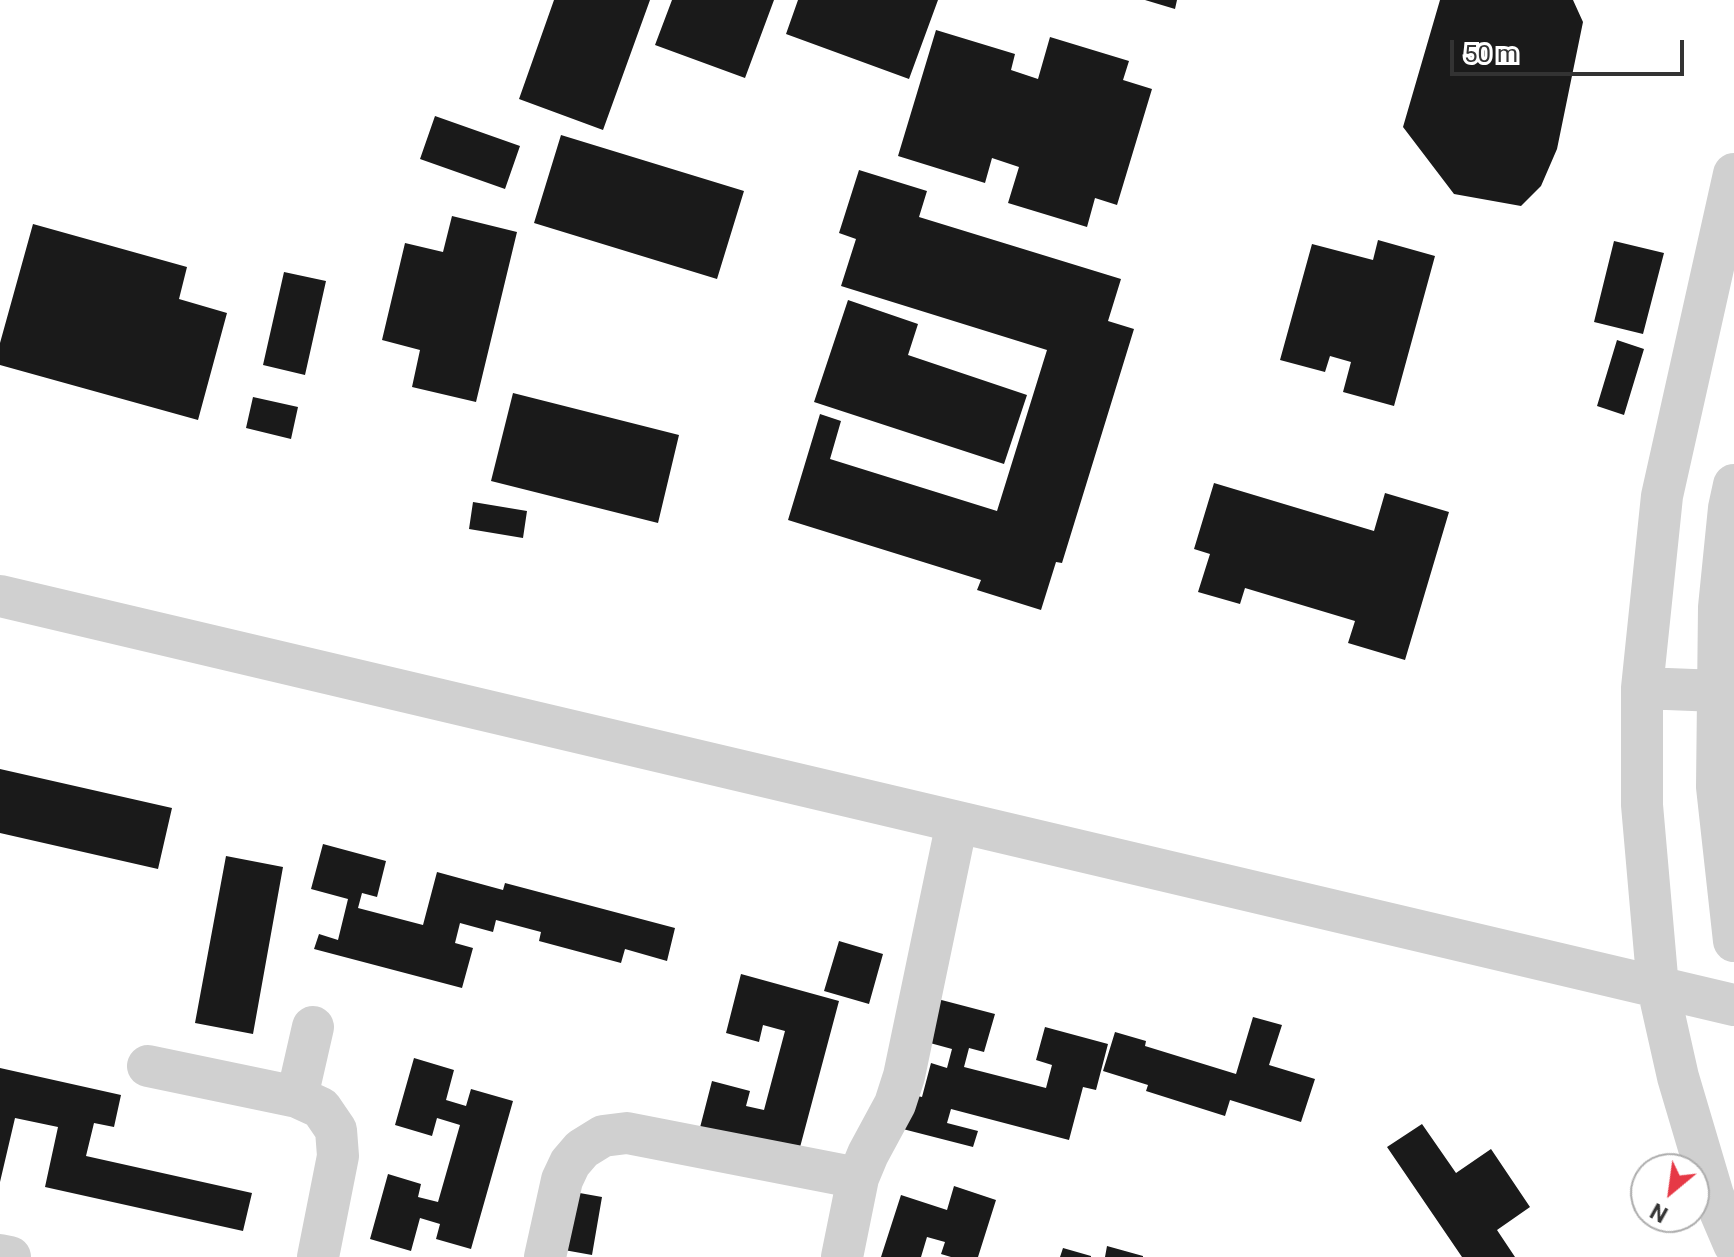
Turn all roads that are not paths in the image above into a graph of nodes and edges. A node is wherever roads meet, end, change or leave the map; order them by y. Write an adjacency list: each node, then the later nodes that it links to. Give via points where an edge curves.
1 (1734, 174): 4 (street, via 1662,496)
2 (1734, 485): 5 (street, via 1719,607)
3 (0, 596): 6 (street)
4 (1642, 688): 5 (street); 8 (street, via 1642,805)
5 (1718, 691): 7 (street, via 1717,787)
6 (957, 822): 8 (street); 13 (street, via 904,1076)
7 (1734, 941)
8 (1658, 988): 9 (street); 14 (street, via 1713,1195)
9 (1734, 1005)
10 (313, 1027): 12 (street)
11 (148, 1066): 12 (street)
12 (297, 1097): 17 (street, via 321,1108 336,1130 338,1156)
13 (858, 1178): 18 (street, via 627,1133 603,1136 570,1163); 19 (street)
14 (1734, 1244)
15 (0, 1255): 16 (street)
16 (10, 1257)
17 (318, 1257)
18 (545, 1257)
19 (842, 1257)

